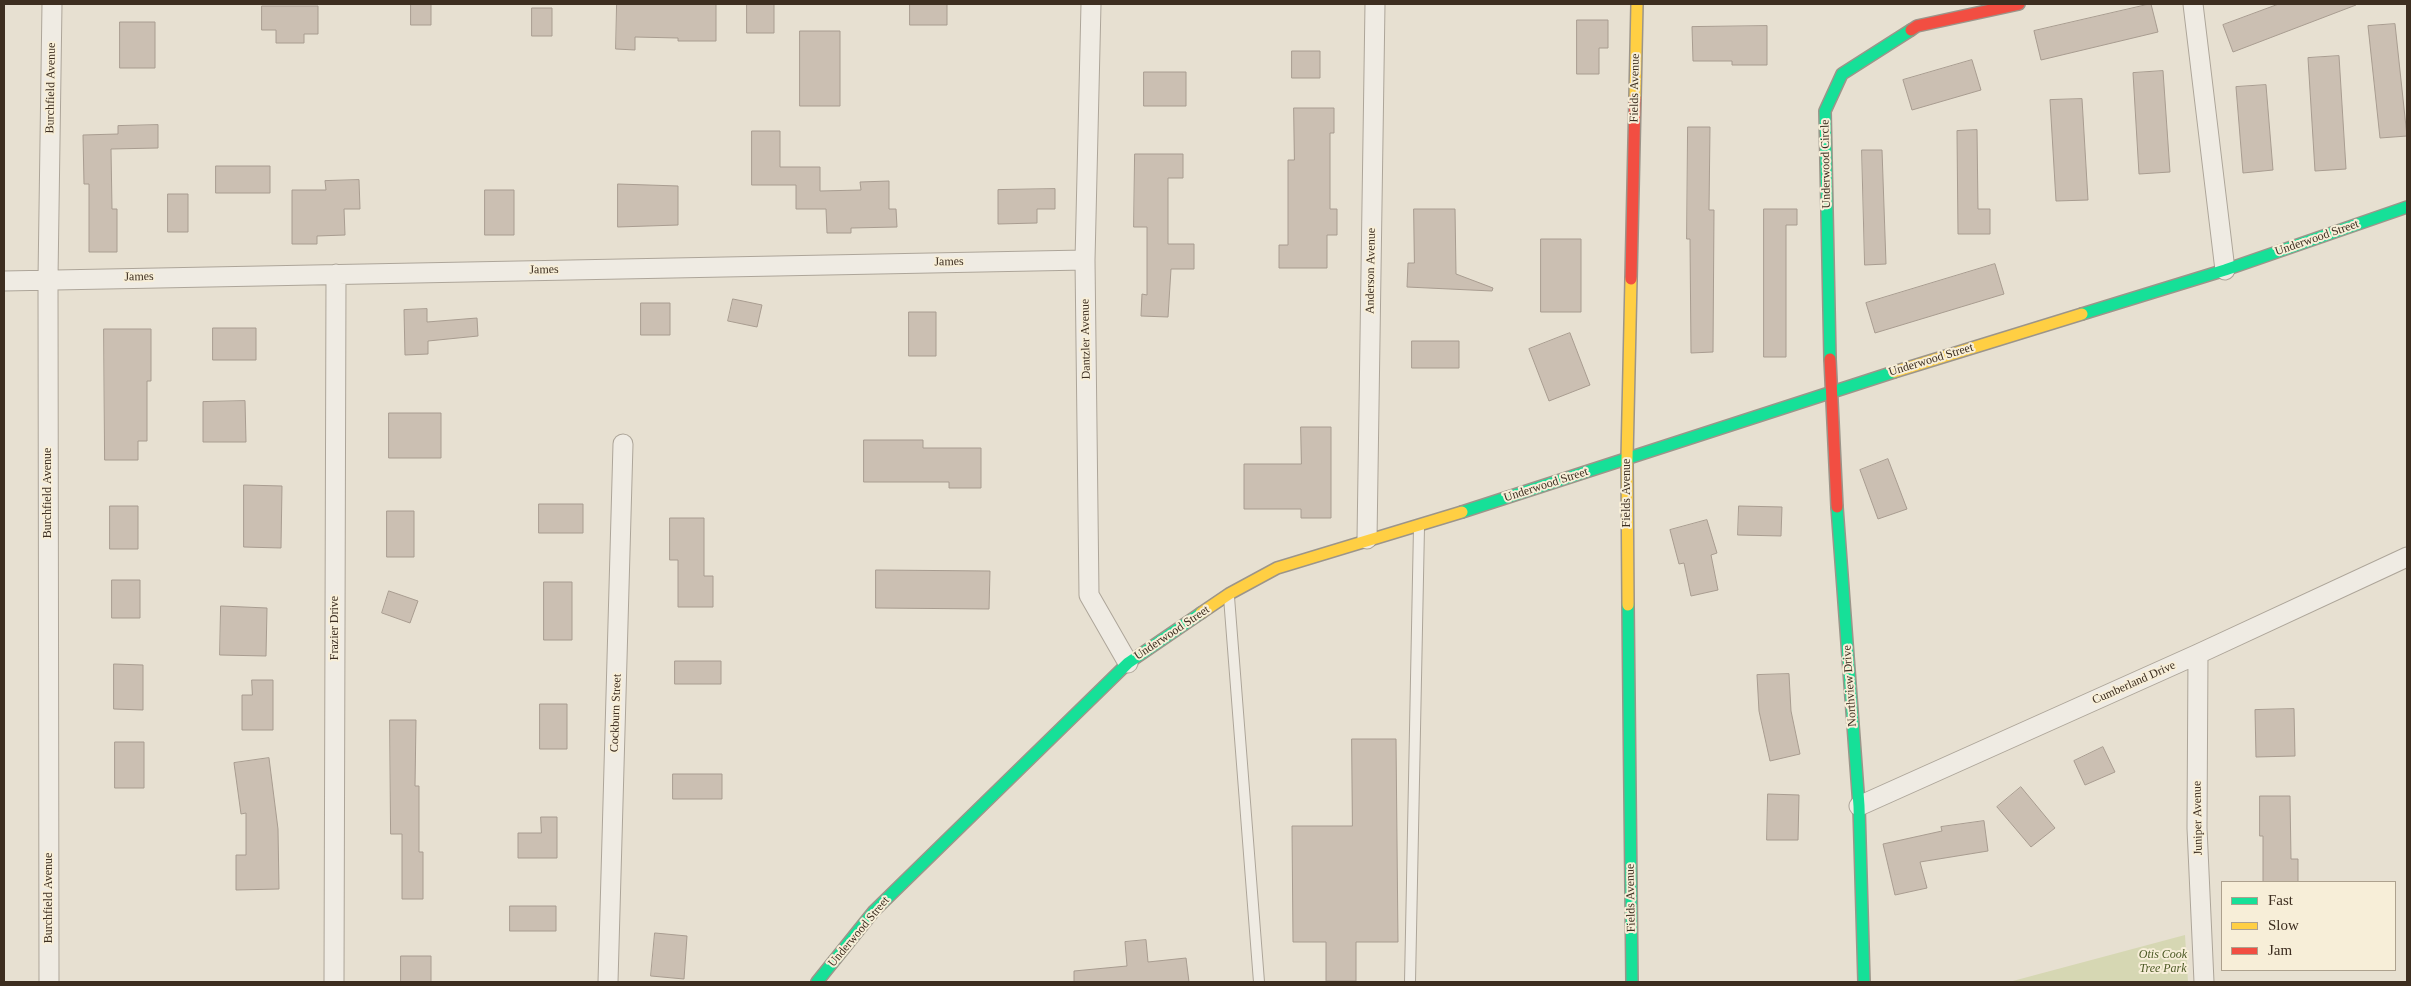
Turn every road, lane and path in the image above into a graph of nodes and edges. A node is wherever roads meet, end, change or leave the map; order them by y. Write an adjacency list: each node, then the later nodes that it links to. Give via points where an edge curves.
1 (52, 4): 11 (street, Burchfield Avenue)
2 (1091, 4): 8 (street, Dantzler Avenue)
3 (1375, 4): 17 (street, Anderson Avenue)
4 (1637, 4): 15 (street, Fields Avenue)
5 (2019, 4): 13 (street, Underwood Circle, via 1917,26 1842,74 1825,112)
6 (2193, 4): 9 (street)
7 (2407, 206): 9 (street, Underwood Street)
8 (1085, 260): 10 (street, James); 21 (street, Dantzler Avenue, via 1089,595)
9 (2225, 270): 13 (street, Underwood Street)
10 (336, 274): 11 (street, James); 24 (street, Frazier Drive)
11 (48, 278): 12 (street, James); 23 (street, Burchfield Avenue)
12 (4, 281)
13 (1832, 391): 15 (street, Underwood Street); 22 (street, Northview Drive, via 1833,453)
14 (623, 444): 25 (street, Cockburn Street)
15 (1627, 459): 16 (street, Underwood Street); 29 (street, Fields Avenue)
16 (1419, 526): 17 (street, Underwood Street); 28 (lane)
17 (1367, 539): 19 (street, Underwood Street, via 1277,568)
18 (2407, 557): 20 (street, Cumberland Drive)
19 (1229, 594): 21 (street, Underwood Street); 27 (lane)
20 (2198, 654): 22 (street, Cumberland Drive); 31 (street, Juniper Avenue, via 2197,828)
21 (1128, 662): 26 (street, Underwood Street, via 874,911)
22 (1859, 806): 30 (street, Northview Drive)
23 (49, 982)
24 (334, 982)
25 (608, 982)
26 (817, 982)
27 (1259, 982)
28 (1410, 982)
29 (1632, 982)
30 (1864, 982)
31 (2204, 982)

